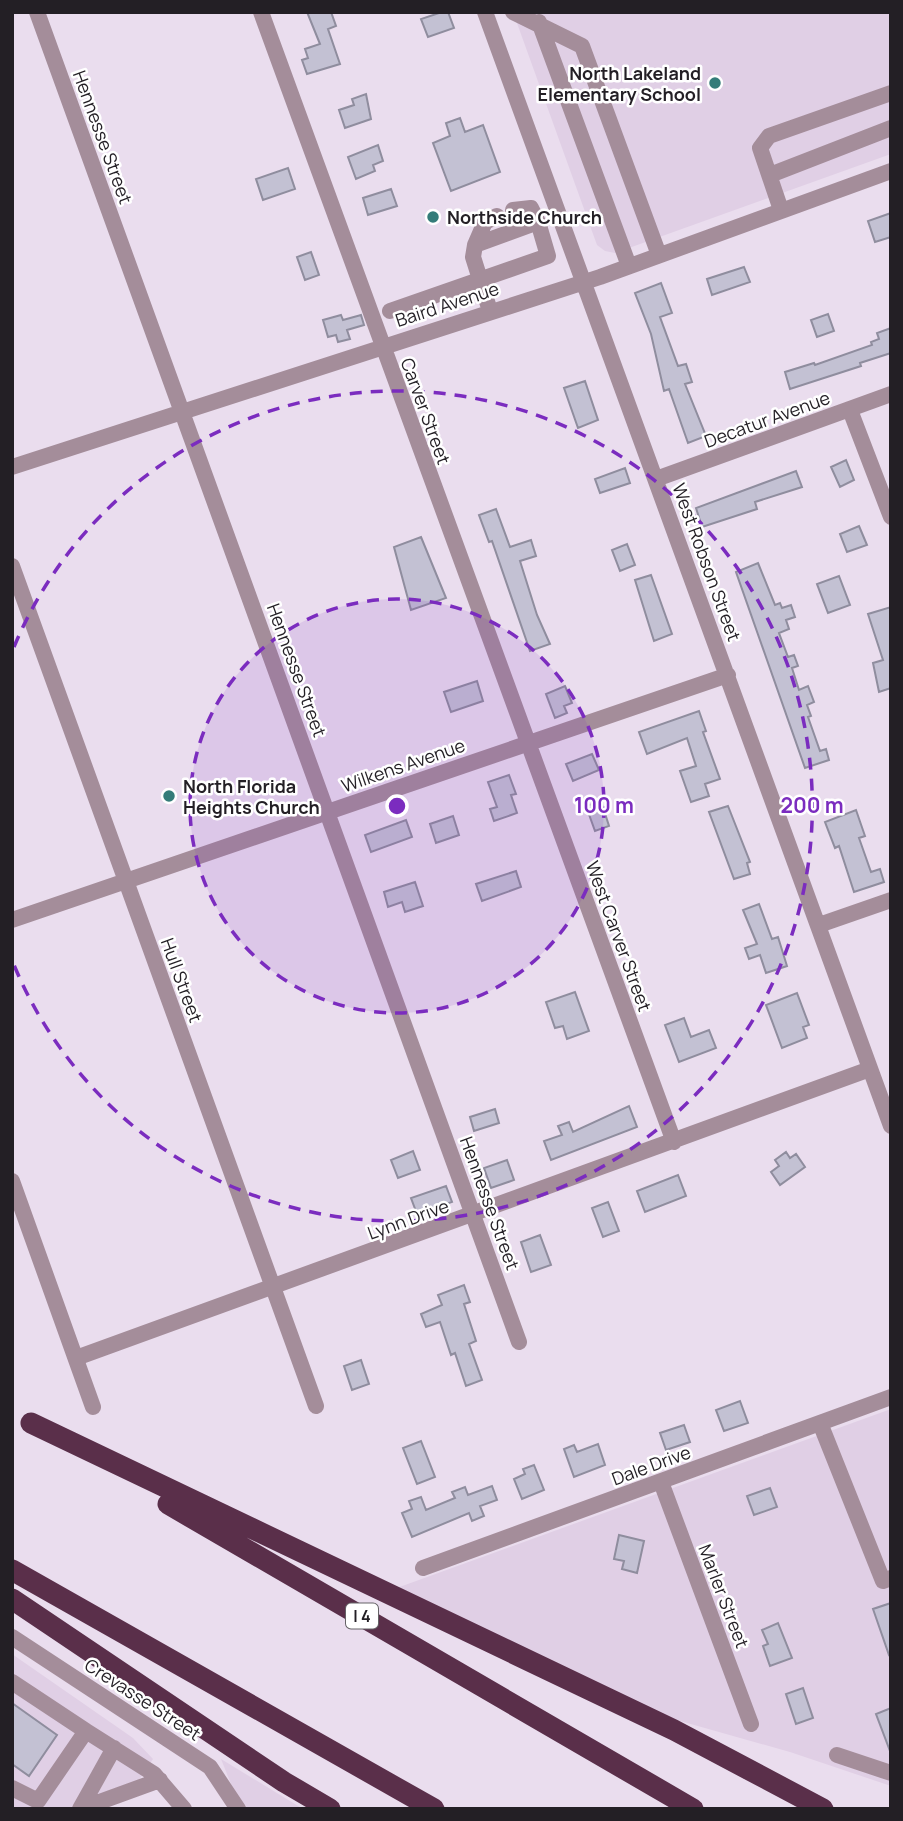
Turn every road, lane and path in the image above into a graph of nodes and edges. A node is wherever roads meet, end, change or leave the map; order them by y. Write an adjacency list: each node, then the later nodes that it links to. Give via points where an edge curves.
1 (37, 12): 29 (street, Hennesse Street)
2 (261, 12): 27 (street, Carver Street)
3 (485, 12): 6 (street, West Robson Street)
4 (511, 12): 5 (street); 6 (street)
5 (539, 22): 16 (street, via 577,41 586,52); 17 (street)
6 (492, 32): 11 (street, West Robson Street)
7 (891, 93): 10 (street, via 769,136 760,148)
8 (891, 128): 10 (street)
9 (891, 171): 12 (street, Baird Avenue)
10 (770, 175): 12 (street)
11 (556, 207): 15 (street); 22 (street, West Robson Street)
12 (781, 210): 19 (street, Baird Avenue)
13 (513, 211): 15 (street, via 531,208)
14 (497, 216): 18 (street, via 485,222)
15 (537, 218): 18 (street); 21 (street, via 548,256)
16 (651, 233): 17 (street); 19 (street)
17 (621, 244): 20 (street)
18 (475, 245): 21 (street, via 473,257)
19 (659, 255): 20 (street, Baird Avenue)
20 (629, 266): 22 (street, Baird Avenue)
21 (481, 280): 23 (street); 25 (street)
22 (583, 280): 25 (street, Baird Avenue); 32 (street, West Robson Street)
23 (424, 300): 24 (street); 26 (street)
24 (390, 311)
25 (491, 311): 26 (street, Baird Avenue)
26 (435, 329): 27 (street, Baird Avenue)
27 (382, 345): 29 (street, Baird Avenue); 36 (street, Carver Street)
28 (891, 394): 30 (street, Decatur Avenue)
29 (183, 410): 31 (street, Baird Avenue); 37 (street, Hennesse Street)
30 (850, 410): 32 (street, Decatur Avenue); 33 (street)
31 (12, 467)
32 (656, 479): 35 (street, West Robson Street)
33 (891, 517)
34 (12, 566): 38 (street, Hull Street)
35 (728, 676): 36 (street, Wilkens Avenue); 41 (street, West Robson Street)
36 (528, 743): 37 (street, Wilkens Avenue); 44 (street, West Carver Street)
37 (329, 810): 38 (street, Wilkens Avenue); 46 (street, Hennesse Street)
38 (126, 878): 40 (street, Wilkens Avenue); 47 (street, Hull Street)
39 (891, 900): 41 (street)
40 (12, 920)
41 (818, 925): 42 (street, West Robson Street)
42 (870, 1069): 43 (street, West Robson Street); 44 (street, Lynn Drive)
43 (891, 1126)
44 (674, 1142): 46 (street, Lynn Drive)
45 (12, 1181): 49 (street)
46 (474, 1215): 47 (street, Lynn Drive); 48 (street, Hennesse Street)
47 (273, 1287): 49 (street, Lynn Drive); 51 (street, Hull Street)
48 (519, 1342)
49 (76, 1358): 52 (street)
50 (891, 1397): 54 (street, Dale Drive)
51 (316, 1406)
52 (93, 1407)
53 (22, 1418): 75 (highway, I 4); 76 (highway, via 674,1730)
54 (820, 1423): 55 (street, Dale Drive); 58 (street, via 883,1581)
55 (661, 1482): 56 (street, Dale Drive); 62 (street, Marler Street)
56 (423, 1568)
57 (12, 1570): 74 (highway)
58 (891, 1578)
59 (12, 1599): 73 (highway)
60 (12, 1637): 72 (street, Crevasse Street, via 210,1767)
61 (12, 1682): 63 (street)
62 (751, 1724)
63 (86, 1731): 64 (street); 69 (street)
64 (114, 1748): 67 (street); 70 (street)
65 (837, 1755): 66 (street)
66 (891, 1773)
67 (160, 1780): 70 (street); 71 (street)
68 (12, 1788): 69 (street)
69 (42, 1805)
70 (82, 1808)
71 (184, 1809)
72 (238, 1809)
73 (330, 1809)
74 (434, 1809)
75 (693, 1809)
76 (823, 1809)

